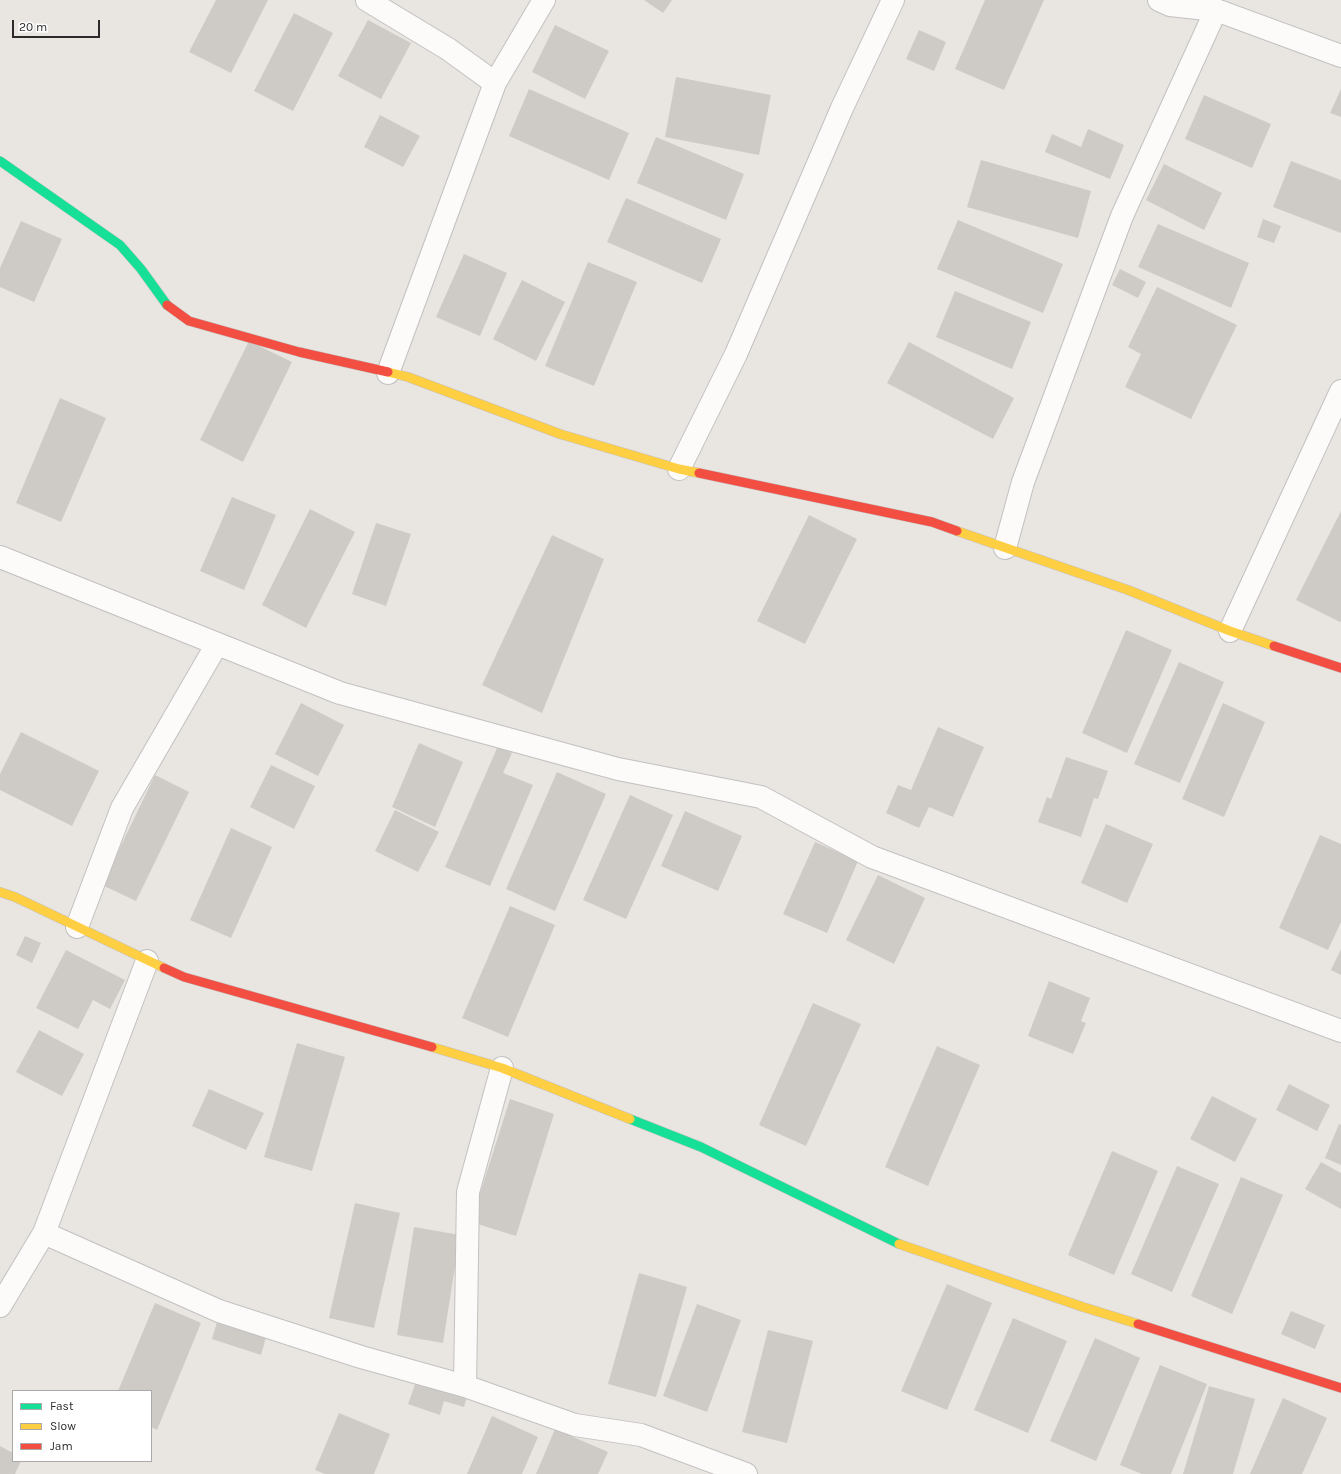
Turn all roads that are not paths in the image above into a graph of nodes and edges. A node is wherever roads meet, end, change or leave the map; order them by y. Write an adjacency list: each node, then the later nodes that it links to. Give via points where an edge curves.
1 (367, 0): 7 (street, via 448,49)
2 (544, 0): 7 (street)
3 (893, 0): 11 (street, via 842,108 736,354)
4 (1159, 0): 5 (street, via 1170,5)
5 (1216, 10): 6 (street); 12 (street, via 1122,216 1023,482)
6 (1341, 56)
7 (495, 83): 9 (street)
8 (0, 161): 9 (street, via 120,245 167,305 189,321 299,352)
9 (388, 373): 11 (street, via 408,377 560,434)
10 (1341, 391): 14 (street)
11 (679, 469): 12 (street, via 932,522)
12 (1005, 548): 14 (street, via 1128,590)
13 (0, 557): 15 (street)
14 (1230, 632): 16 (street)
15 (217, 644): 18 (street, via 122,808); 20 (street, via 340,693 618,769 761,797 872,857)
16 (1341, 668)
17 (0, 892): 18 (street)
18 (77, 927): 19 (street)
19 (147, 961): 21 (street, via 184,977); 22 (street)
20 (1341, 1031)
21 (502, 1068): 24 (street, via 468,1192); 25 (street, via 701,1147 900,1245 1083,1307)
22 (44, 1234): 23 (street); 24 (street, via 219,1310 361,1357)
23 (0, 1306)
24 (465, 1386): 26 (street, via 575,1425 641,1435)
25 (1341, 1388)
26 (746, 1474)

